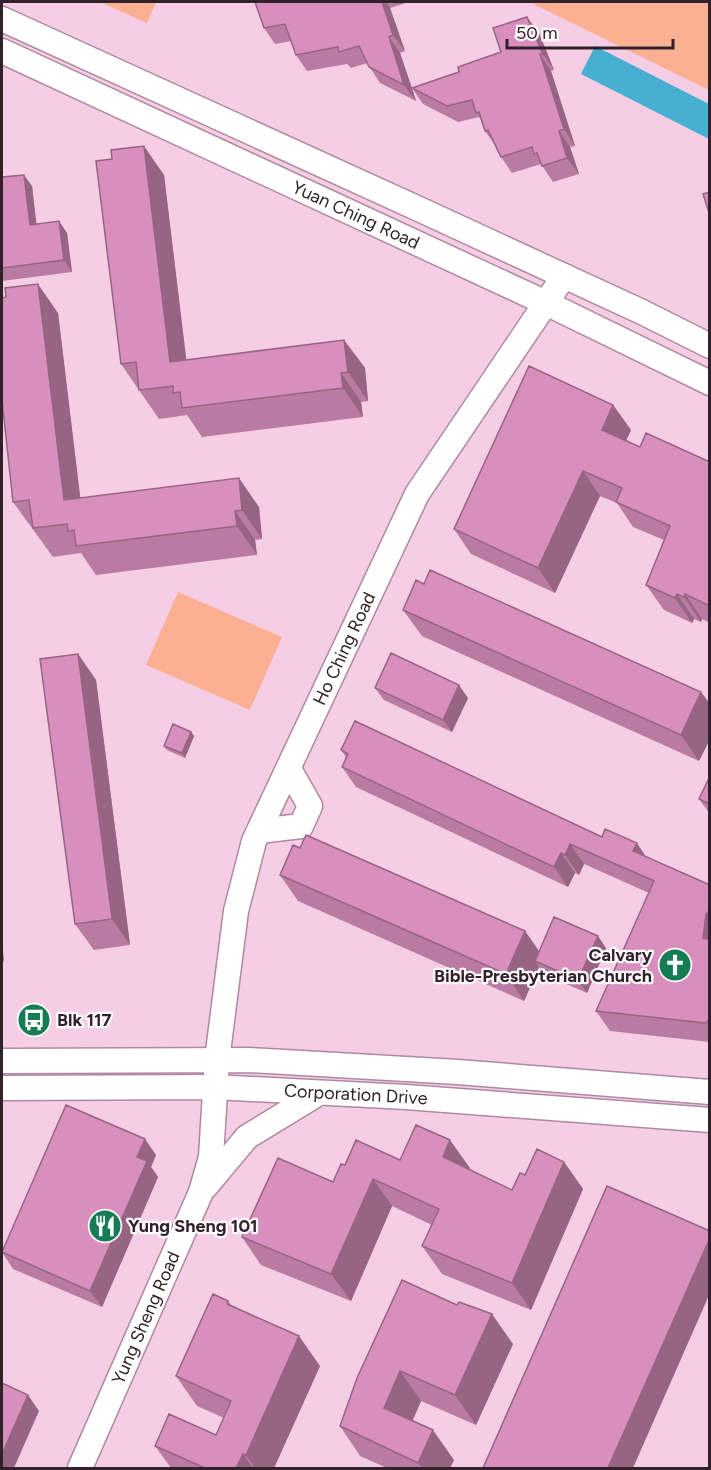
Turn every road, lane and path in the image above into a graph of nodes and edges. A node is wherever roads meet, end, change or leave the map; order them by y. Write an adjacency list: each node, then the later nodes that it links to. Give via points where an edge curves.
1 (2, 19): 3 (street, Yuan Ching Road)
2 (2, 51): 4 (street, Yuan Ching Road)
3 (254, 134): 4 (street); 5 (street, Yuan Ching Road)
4 (241, 162): 6 (street, Yuan Ching Road)
5 (564, 276): 6 (street, Ho Ching Road); 7 (street, Yuan Ching Road)
6 (546, 303): 8 (street, Yuan Ching Road); 9 (street, Ho Ching Road, via 417,494)
7 (710, 346)
8 (710, 383)
9 (289, 768): 10 (street, Ho Ching Road); 10 (street, via 310,806 301,826)
10 (259, 831): 11 (street, Ho Ching Road, via 236,911)
11 (217, 1060): 12 (street, Corporation Drive); 13 (street, Yung Sheng Road); 15 (street, Corporation Drive, via 458,1072)
12 (2, 1061)
13 (215, 1087): 14 (street, Corporation Drive); 16 (street, Corporation Drive); 18 (street, Yung Sheng Road, via 211,1157)
14 (2, 1088)
15 (710, 1092)
16 (318, 1094): 17 (street, Corporation Drive); 18 (street, via 247,1137)
17 (710, 1120)
18 (201, 1192): 19 (street, Yung Sheng Road)
19 (80, 1468)

